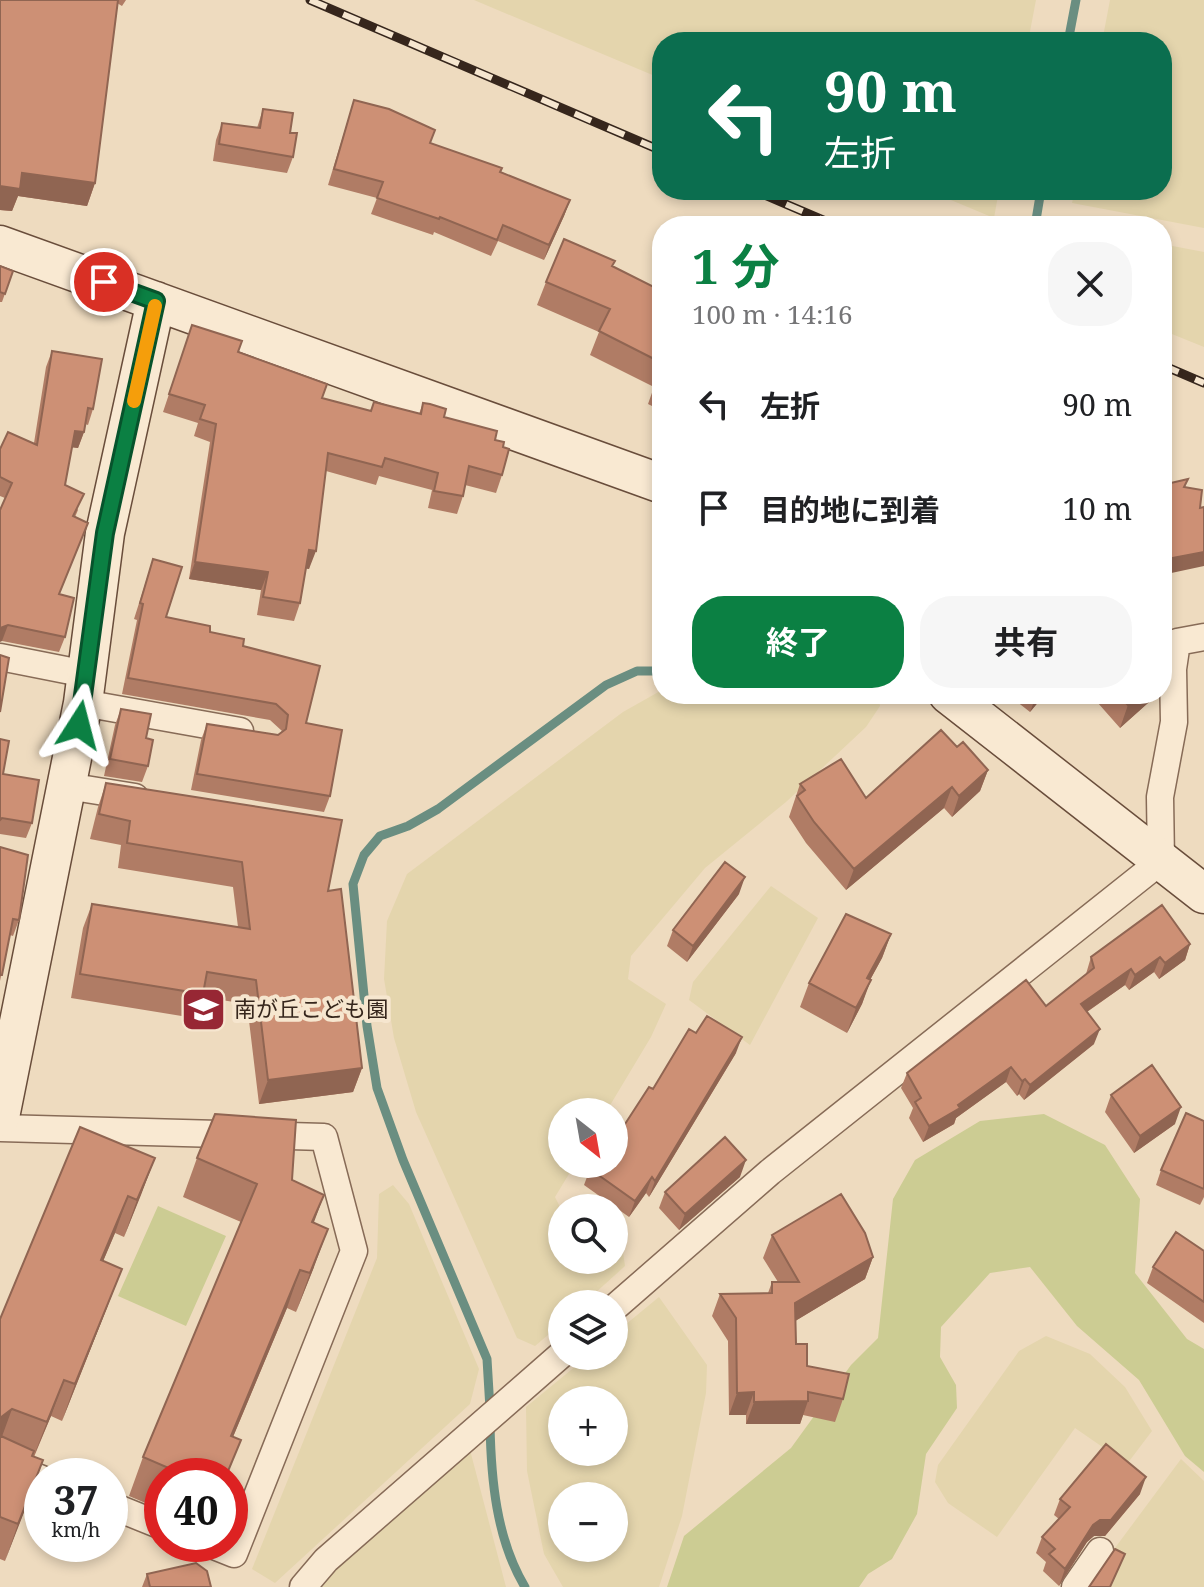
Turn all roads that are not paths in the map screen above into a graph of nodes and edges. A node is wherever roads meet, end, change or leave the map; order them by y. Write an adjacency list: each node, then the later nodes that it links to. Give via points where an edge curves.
1 (0, 245): 2 (street)
2 (156, 301): 3 (street); 7 (street, via 105,533)
3 (652, 480)
4 (1204, 637): 5 (street, via 1177,642)
5 (1172, 650)
6 (0, 657): 7 (street)
7 (84, 689): 10 (street); 11 (street)
8 (961, 704): 13 (street)
9 (1172, 704): 13 (street, via 1174,722 1160,797)
10 (267, 736)
11 (67, 786): 12 (street); 15 (street, via 37,857)
12 (159, 801)
13 (1161, 861): 14 (street); 18 (street, via 770,1172)
14 (1204, 894)
15 (9, 1035): 16 (street)
16 (0, 1117)
17 (0, 1128): 22 (street, via 324,1137 354,1251)
18 (628, 1296)
19 (548, 1366): 24 (street, via 326,1560)
20 (0, 1462): 21 (street)
21 (24, 1472)
22 (248, 1519)
23 (1100, 1551): 25 (street)
24 (303, 1587)
25 (1075, 1587)

